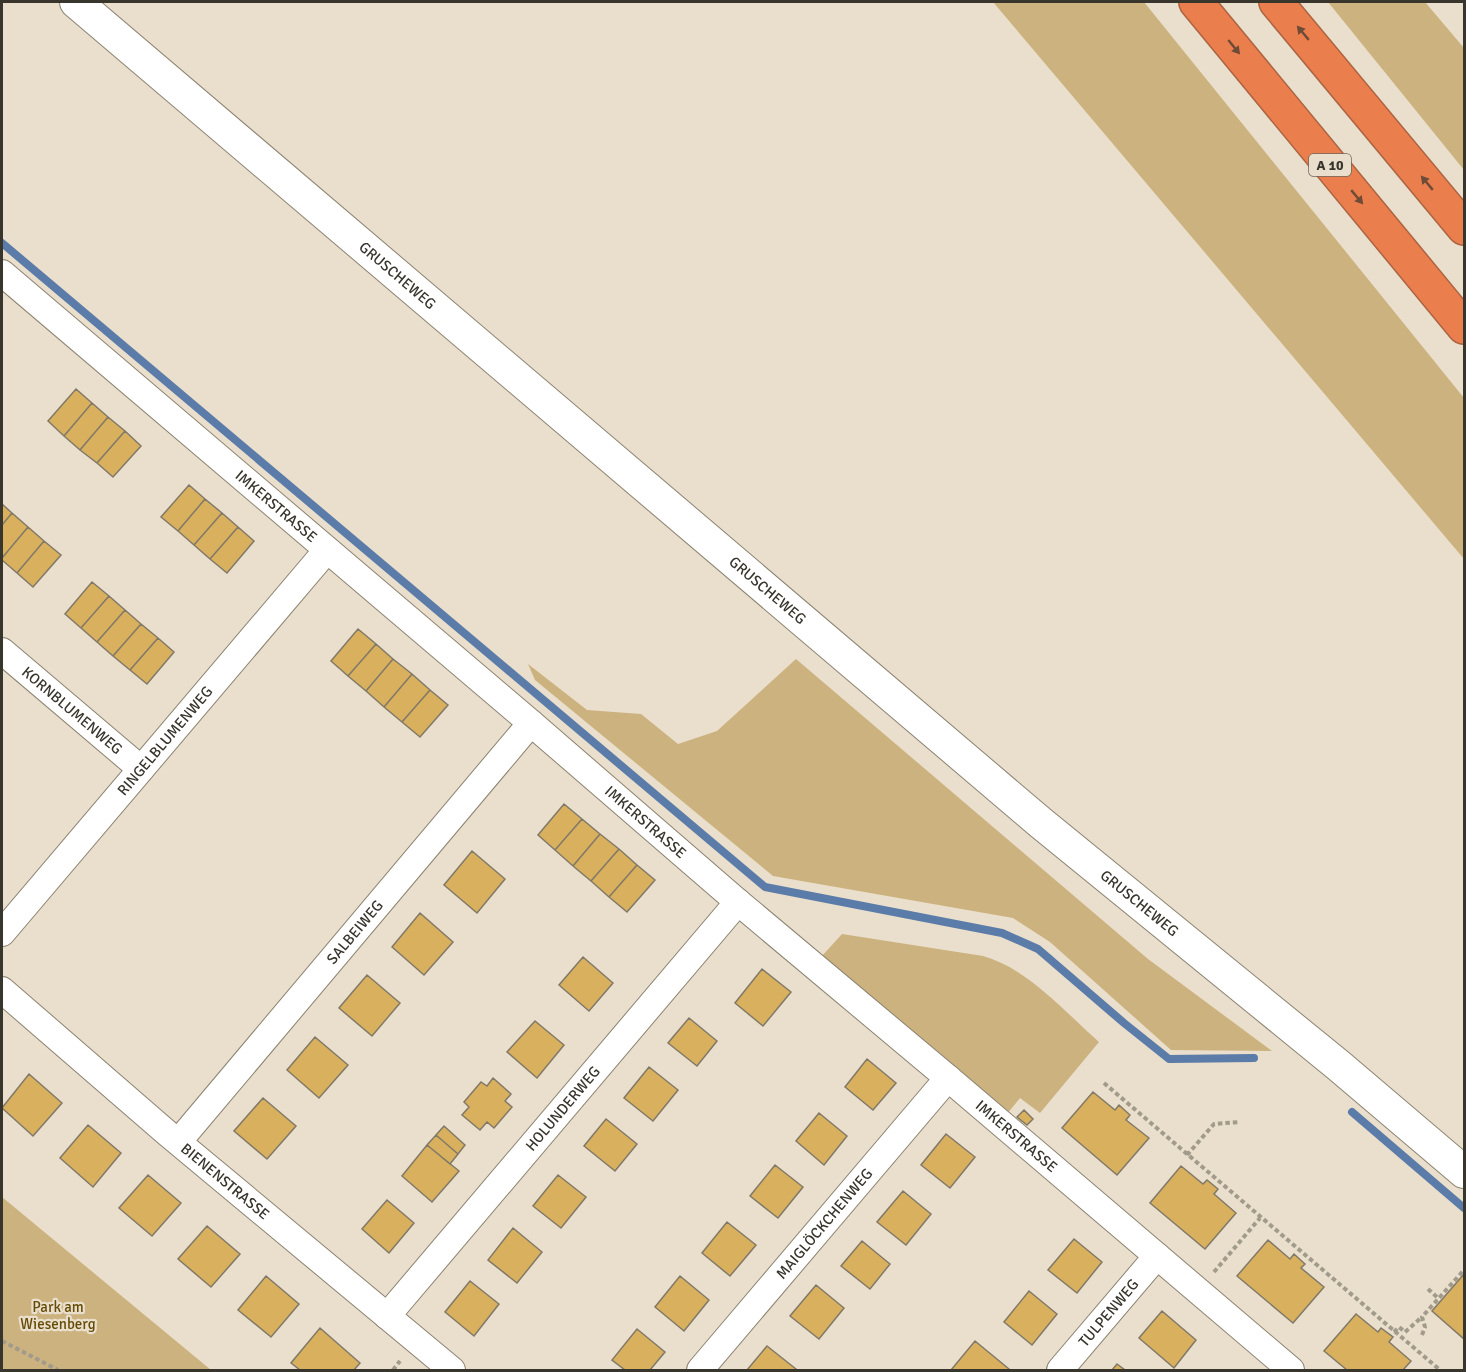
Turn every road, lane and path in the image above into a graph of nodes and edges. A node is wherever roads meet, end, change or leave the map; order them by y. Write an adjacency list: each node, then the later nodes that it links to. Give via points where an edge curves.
1 (76, 2): 19 (street, GRUSCHEWEG, via 1034,817)
2 (1196, 2): 6 (highway, A 10, one-way to 6)
3 (1276, 2): 4 (highway, one-way to 3)
4 (1464, 228)
5 (2, 273): 7 (street, IMKERSTRASSE)
6 (1464, 327)
7 (327, 550): 9 (street, IMKERSTRASSE); 10 (street, RINGELBLUMENWEG)
8 (2, 651): 10 (street, KORNBLUMENWEG)
9 (531, 723): 11 (street, IMKERSTRASSE); 17 (street, SALBEIWEG)
10 (141, 769): 12 (street, RINGELBLUMENWEG)
11 (738, 902): 14 (street, IMKERSTRASSE); 26 (street, HOLUNDERWEG)
12 (2, 933)
13 (2, 990): 17 (street, BIENENSTRASSE)
14 (948, 1078): 21 (street, IMKERSTRASSE); 36 (street, MAIGLÖCKCHENWEG)
15 (1104, 1083): 18 (path)
16 (1239, 1122): 18 (path, via 1214,1124)
17 (178, 1141): 26 (street, BIENENSTRASSE)
18 (1187, 1155): 20 (path)
19 (1464, 1172)
20 (1260, 1218): 24 (path); 28 (path)
21 (1157, 1256): 24 (street, IMKERSTRASSE); 37 (street, TULPENWEG)
22 (1464, 1270): 25 (path)
23 (1428, 1289): 25 (path)
24 (1198, 1291): 38 (street, IMKERSTRASSE)
25 (1438, 1298): 27 (path)
26 (387, 1316): 35 (street, BIENENSTRASSE)
27 (1422, 1317): 28 (path, via 1405,1332 1399,1328); 29 (path)
28 (1394, 1332): 32 (path)
29 (1422, 1335)
30 (2, 1341): 33 (path)
31 (403, 1358): 34 (path)
32 (1434, 1365): 39 (path); 40 (path)
33 (58, 1371)
34 (393, 1371)
35 (452, 1371)
36 (700, 1371)
37 (1060, 1371)
38 (1291, 1371)
39 (1429, 1371)
40 (1440, 1371)

